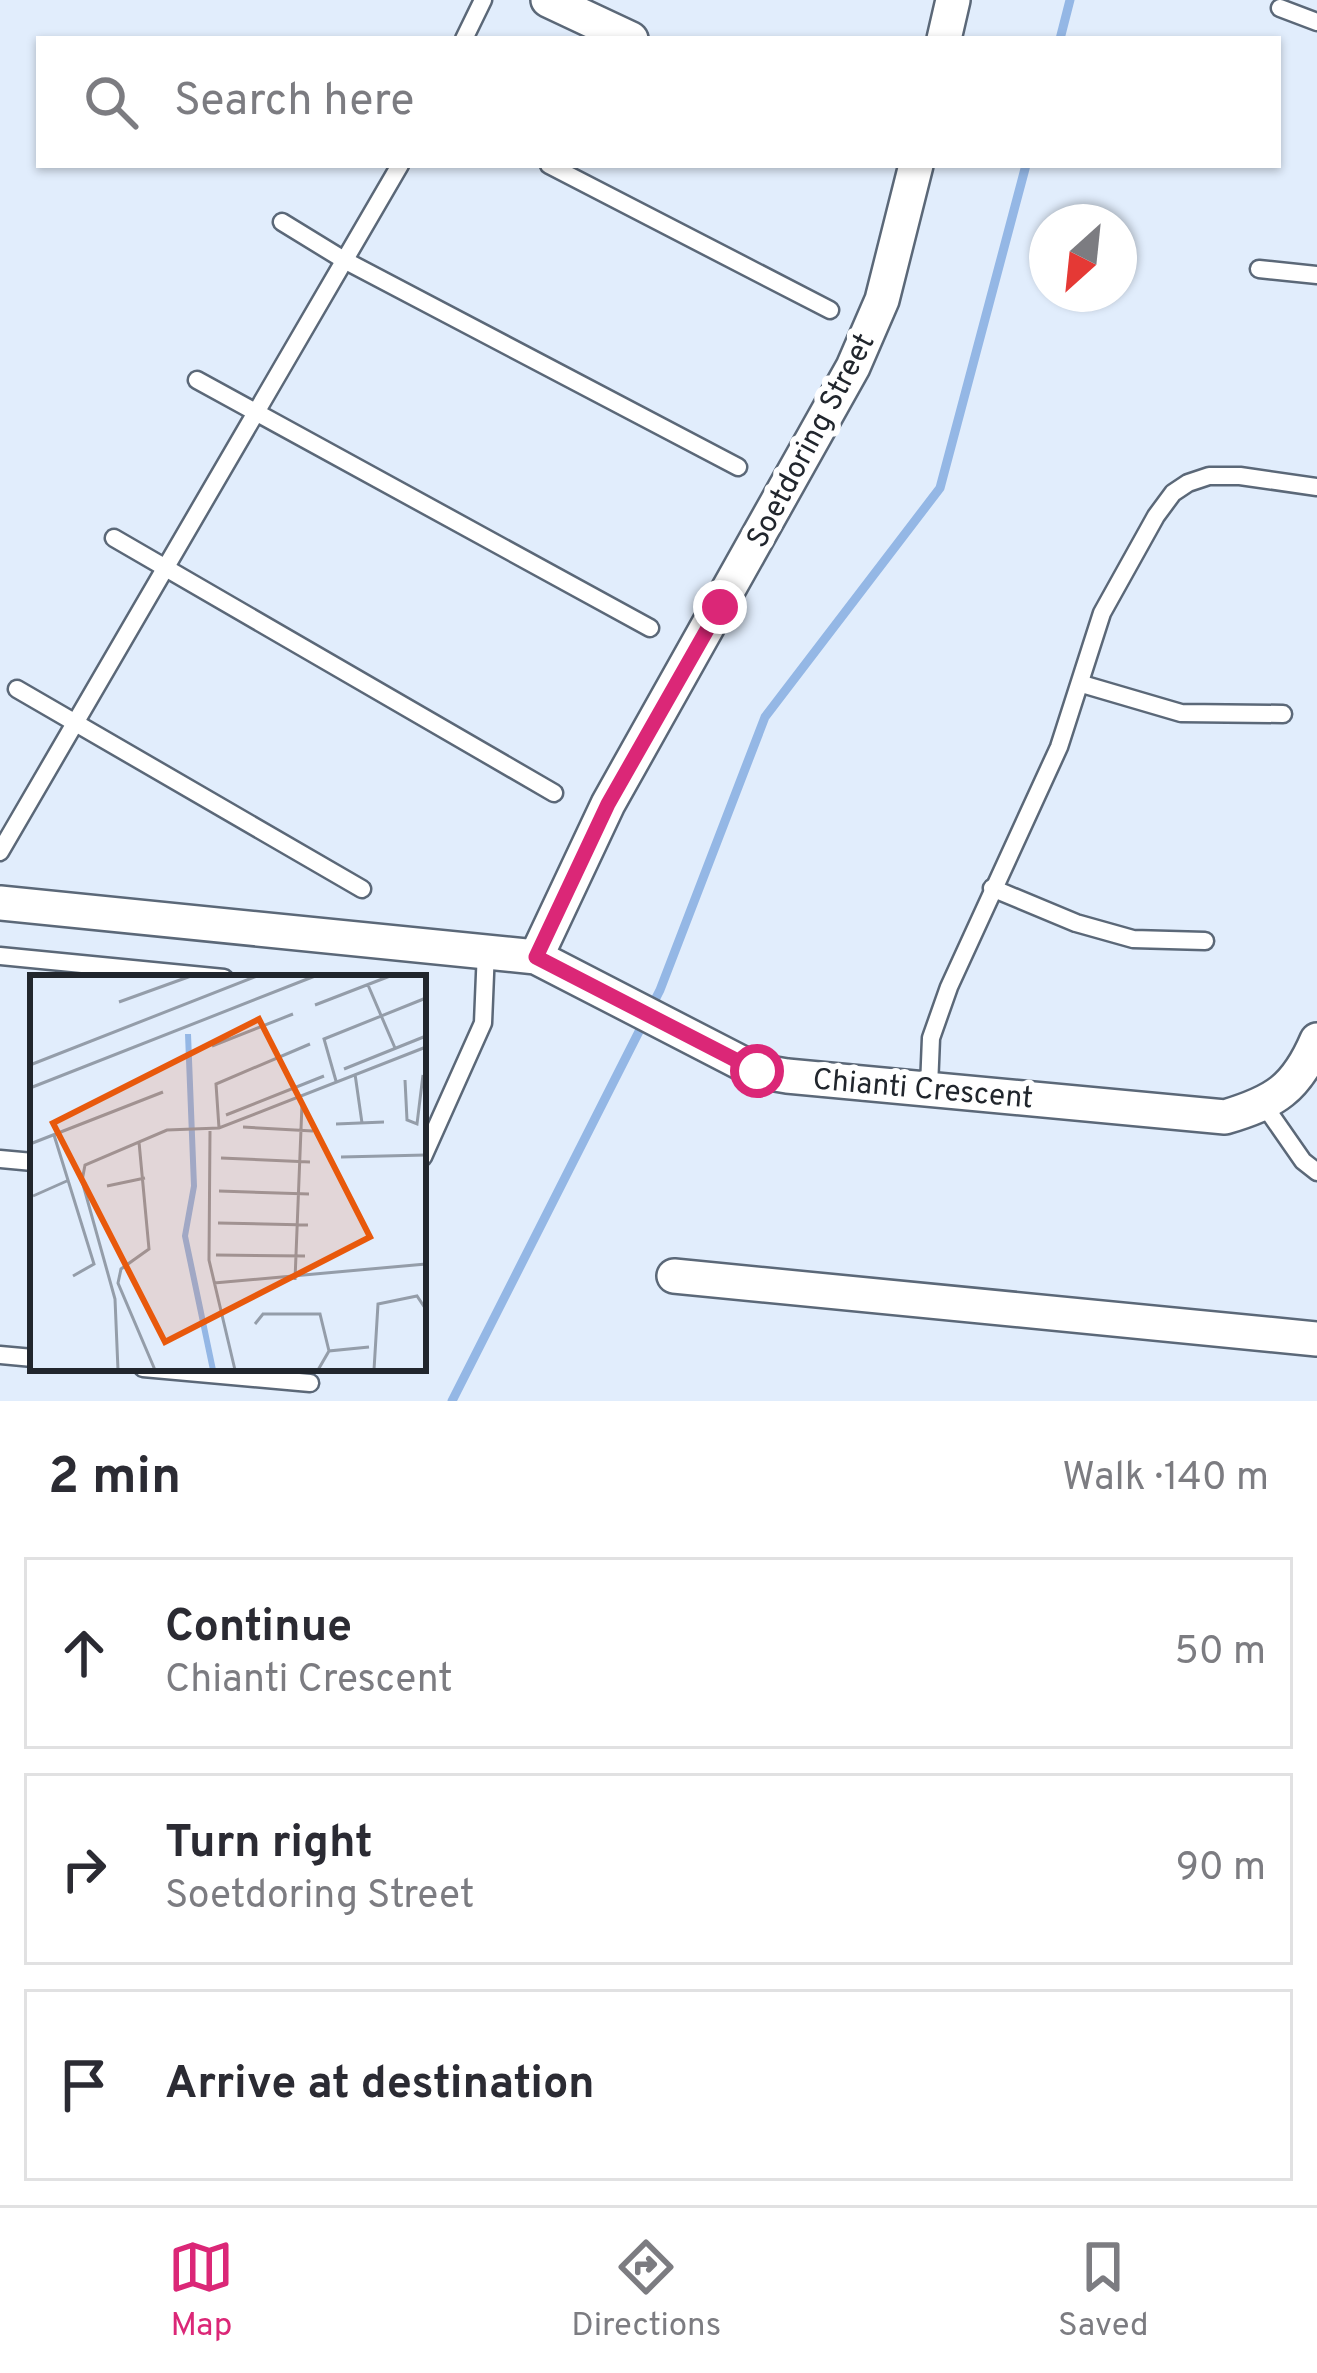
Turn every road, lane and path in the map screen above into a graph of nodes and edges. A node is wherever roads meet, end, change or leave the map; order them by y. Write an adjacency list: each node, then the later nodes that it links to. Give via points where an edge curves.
1 (483, 0): 6 (lane)
2 (548, 0): 7 (street)
3 (953, 0): 8 (street)
4 (1280, 8): 5 (lane)
5 (1317, 22)
6 (465, 36)
7 (625, 36)
8 (945, 36)
9 (398, 168): 13 (lane)
10 (555, 168): 16 (lane)
11 (910, 168): 36 (street, Soetdoring Street, via 882,300 853,367 608,804)
12 (281, 222): 13 (lane)
13 (344, 260): 18 (lane); 19 (lane)
14 (1259, 269): 15 (lane)
15 (1317, 274)
16 (830, 310)
17 (197, 380): 18 (lane)
18 (254, 415): 22 (lane); 23 (lane)
19 (738, 467)
20 (1317, 487): 24 (lane, via 1209,476 1173,493 1102,613)
21 (113, 538): 22 (lane)
22 (165, 568): 27 (lane); 28 (lane)
23 (650, 628)
24 (1082, 684): 26 (lane, via 1181,713); 30 (lane)
25 (17, 689): 27 (lane)
26 (1283, 713)
27 (75, 723): 29 (lane); 31 (lane)
28 (554, 793)
29 (0, 852)
30 (992, 888): 33 (lane, via 1133,939); 40 (lane, via 931,1038)
31 (362, 889)
32 (0, 903): 34 (street, Chianti Crescent)
33 (1205, 941)
34 (486, 949): 36 (street, Chianti Crescent); 42 (lane, via 483,1024)
35 (0, 956): 37 (lane)
36 (536, 957): 40 (street, Chianti Crescent, via 757,1071)
37 (109, 972): 38 (lane)
38 (166, 975)
39 (1317, 1040): 41 (street, Chianti Crescent, via 1291,1085)
40 (929, 1087): 41 (street, Chianti Crescent, via 1225,1117)
41 (1264, 1106): 45 (lane)
42 (426, 1150)
43 (0, 1159): 44 (lane)
44 (30, 1162)
45 (1317, 1172)
46 (674, 1276): 47 (street)
47 (1317, 1339)
48 (0, 1355): 49 (lane)
49 (30, 1358)
50 (176, 1371): 51 (lane)
51 (310, 1383)

